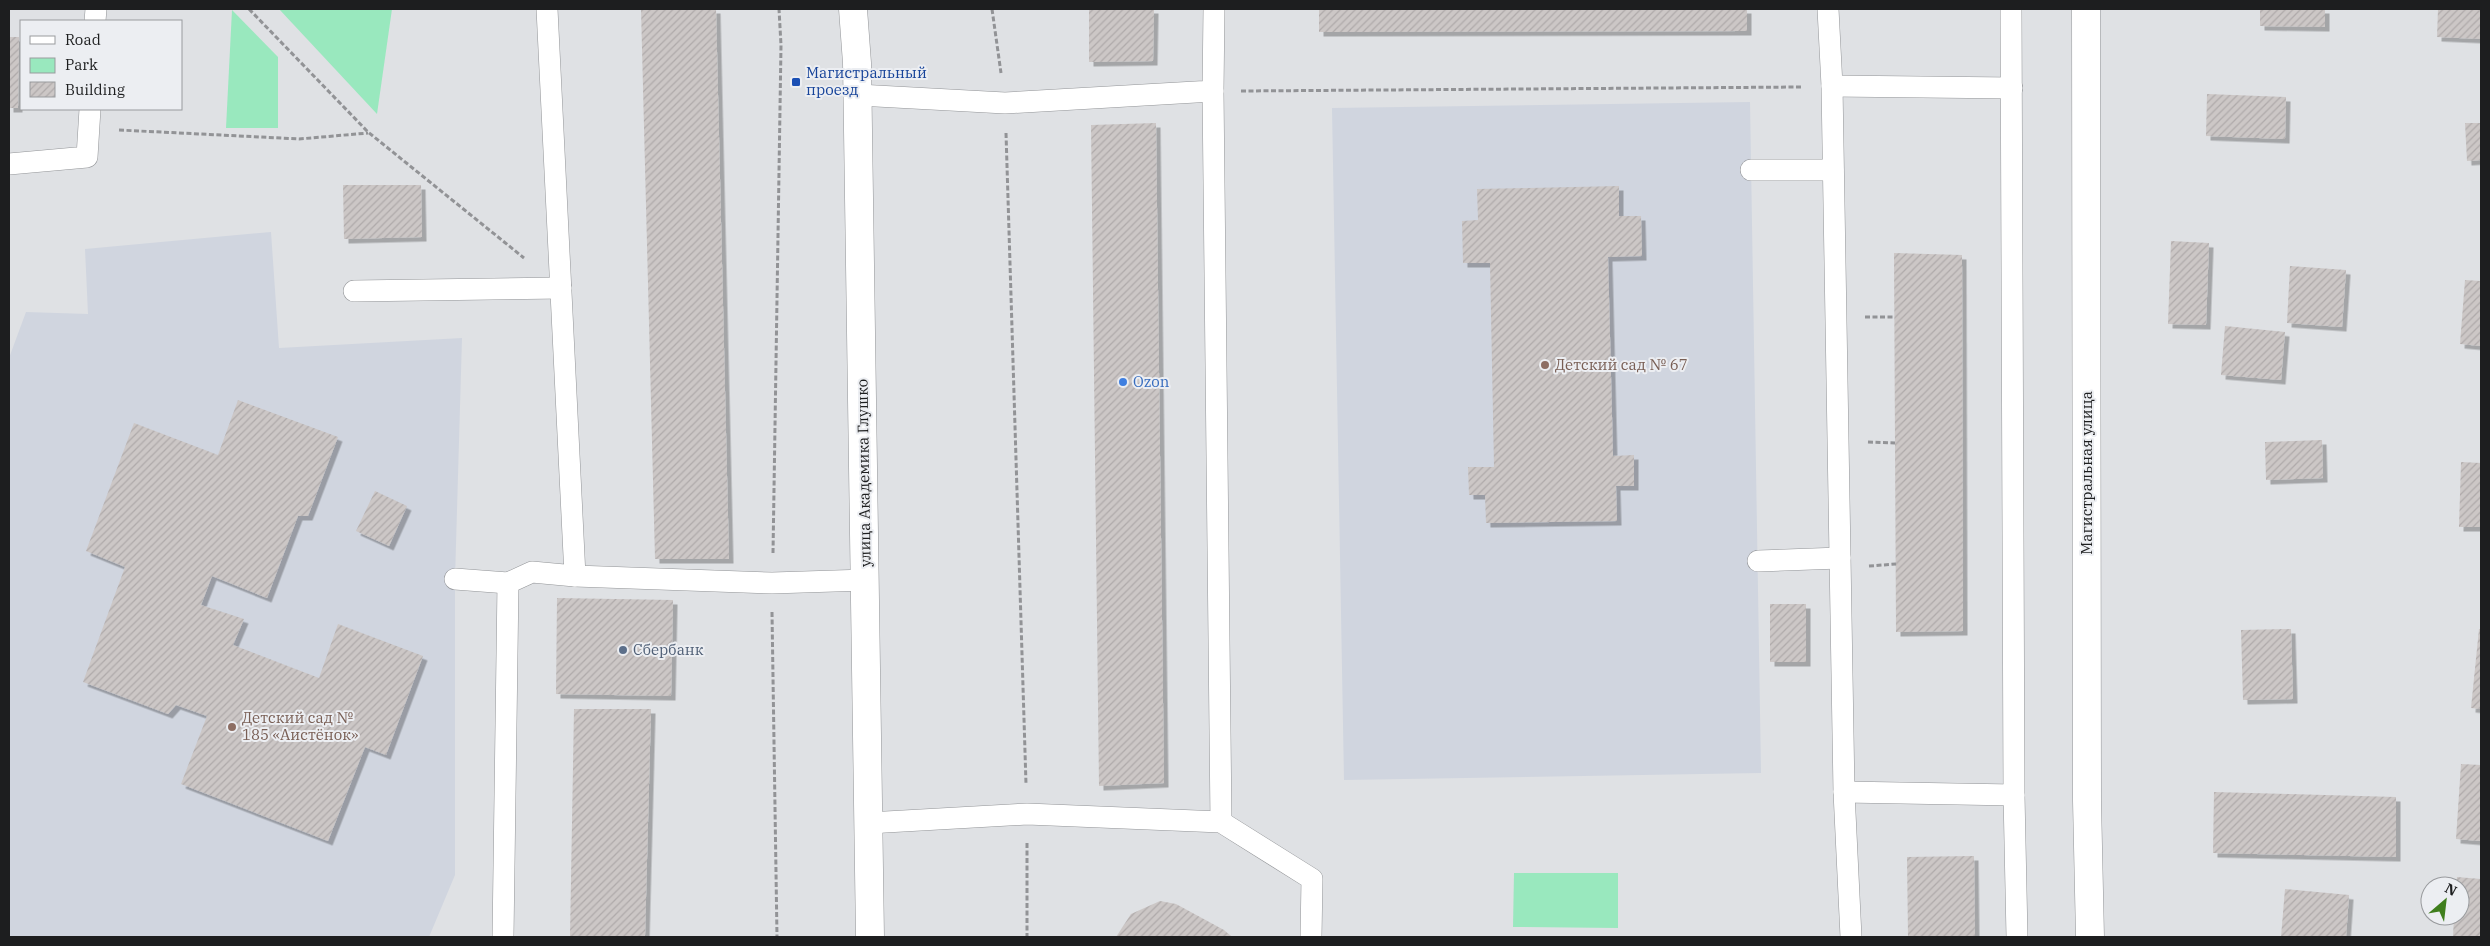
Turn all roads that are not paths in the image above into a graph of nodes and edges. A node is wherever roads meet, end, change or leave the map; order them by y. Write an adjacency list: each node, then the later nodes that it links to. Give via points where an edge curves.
1 (547, 9): 15 (lane)
2 (853, 9): 10 (street, улица Академика Глушко)
3 (1214, 9): 9 (lane)
4 (1828, 9): 7 (lane)
5 (2011, 9): 8 (lane)
6 (2086, 9): 32 (street, Магистральная улица)
7 (1832, 86): 8 (lane); 14 (lane)
8 (2012, 88): 24 (lane)
9 (1213, 91): 10 (lane, via 1006,104); 25 (lane)
10 (858, 96): 21 (street, улица Академика Глушко)
11 (89, 119): 12 (lane, via 87,157)
12 (9, 164)
13 (1751, 170): 14 (lane)
14 (1833, 170): 17 (lane)
15 (561, 288): 16 (lane); 19 (lane)
16 (354, 291)
17 (1840, 558): 18 (lane); 23 (lane)
18 (1758, 561)
19 (575, 576): 21 (lane, via 772,583); 22 (lane, via 532,572)
20 (456, 579): 22 (lane)
21 (866, 580): 26 (street, улица Академика Глушко)
22 (508, 583): 27 (lane)
23 (1844, 792): 24 (lane); 30 (lane)
24 (2014, 795): 31 (lane)
25 (1221, 822): 26 (lane, via 1027,814); 29 (lane, via 1312,879)
26 (868, 823): 28 (street, улица Академика Глушко)
27 (503, 937)
28 (870, 937)
29 (1312, 937)
30 (1851, 937)
31 (2017, 937)
32 (2090, 937)

